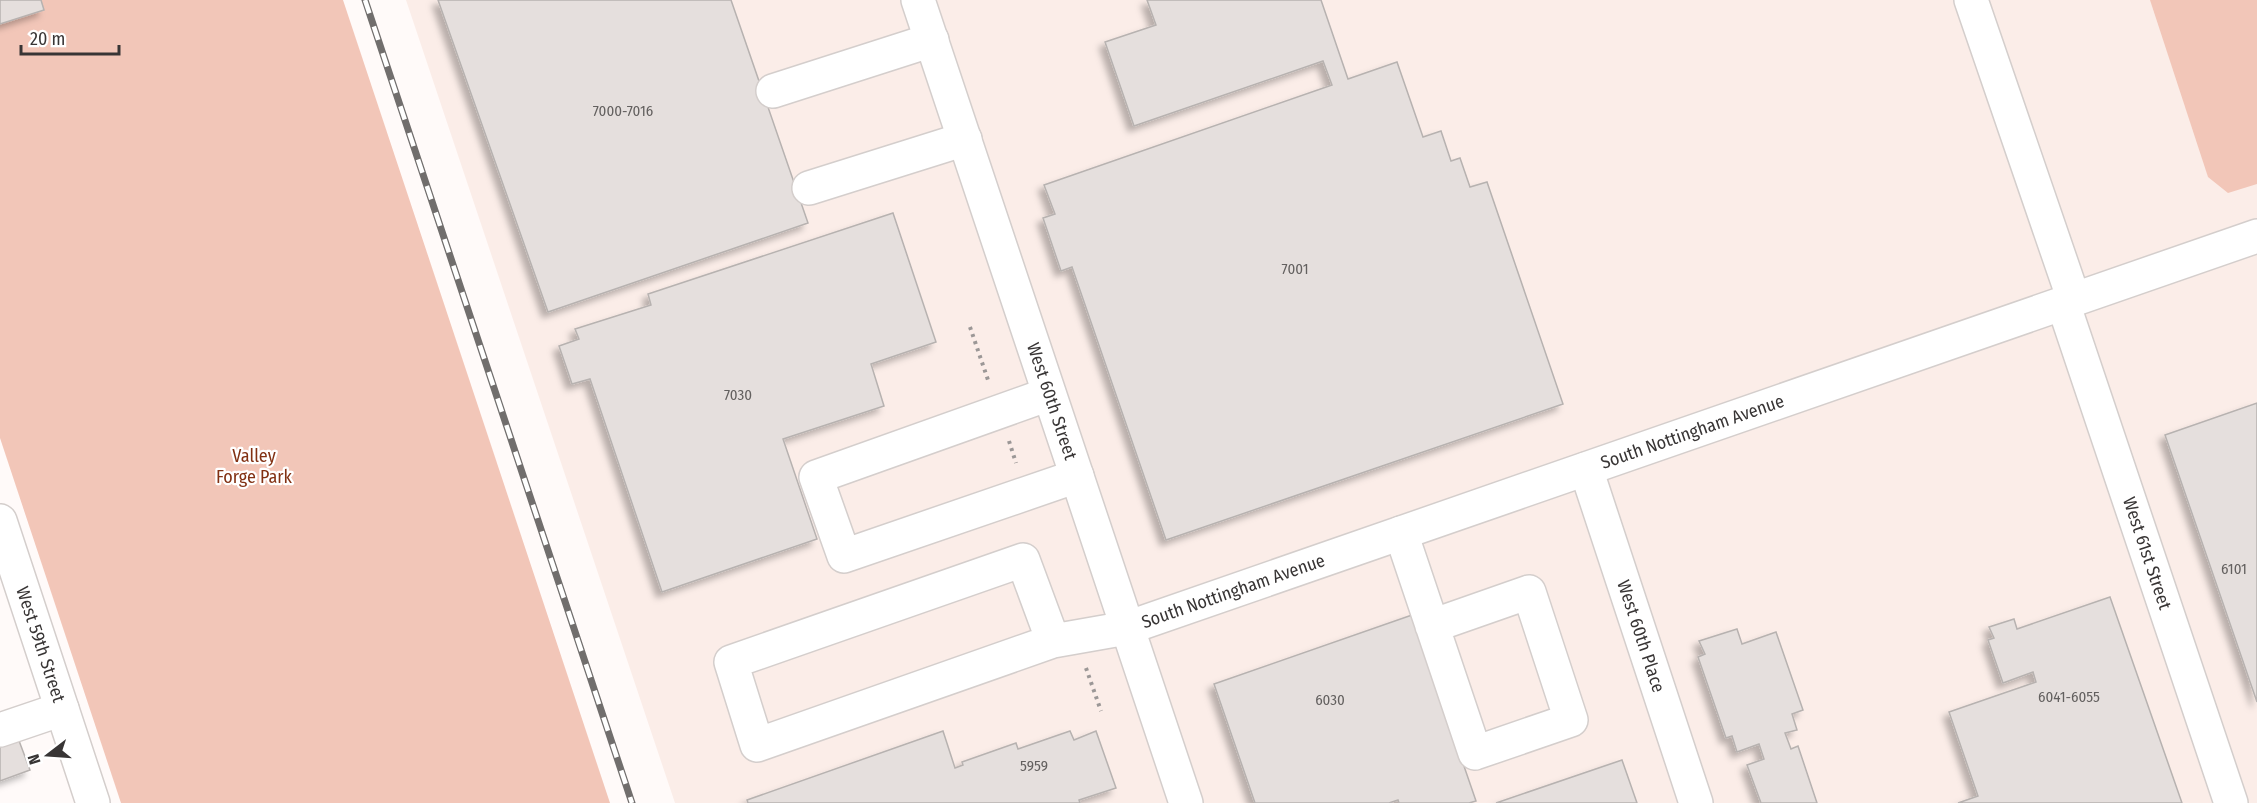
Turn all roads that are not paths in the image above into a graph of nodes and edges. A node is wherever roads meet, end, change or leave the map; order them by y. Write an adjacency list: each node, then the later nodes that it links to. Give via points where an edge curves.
1 (918, 0): 3 (street, West 60th Street)
2 (1971, 0): 8 (street, West 61st Street)
3 (932, 40): 4 (street); 5 (street, West 60th Street)
4 (773, 91)
5 (965, 140): 6 (street); 9 (street, West 60th Street)
6 (809, 188)
7 (2257, 236): 8 (street, South Nottingham Avenue)
8 (2069, 302): 10 (street, South Nottingham Avenue); 22 (street, West 61st Street)
9 (1049, 394): 11 (street, West 60th Street); 11 (street, via 816,477 844,556)
10 (1586, 469): 13 (street, South Nottingham Avenue); 21 (street, West 60th Place)
11 (1077, 476): 15 (street, West 60th Street)
12 (0, 521): 17 (street, West 59th Street)
13 (1401, 533): 14 (street); 15 (street, South Nottingham Avenue)
14 (1432, 626): 14 (street, via 1475,753 1571,720 1529,592)
15 (1127, 628): 16 (street, South Nottingham Avenue); 20 (street, West 60th Street)
16 (1053, 641): 16 (street, South Nottingham Avenue, via 757,745 731,662 1023,560)
17 (62, 709): 18 (street); 19 (street, West 59th Street)
18 (0, 730)
19 (93, 803)
20 (1186, 803)
21 (1696, 803)
22 (2231, 803)

